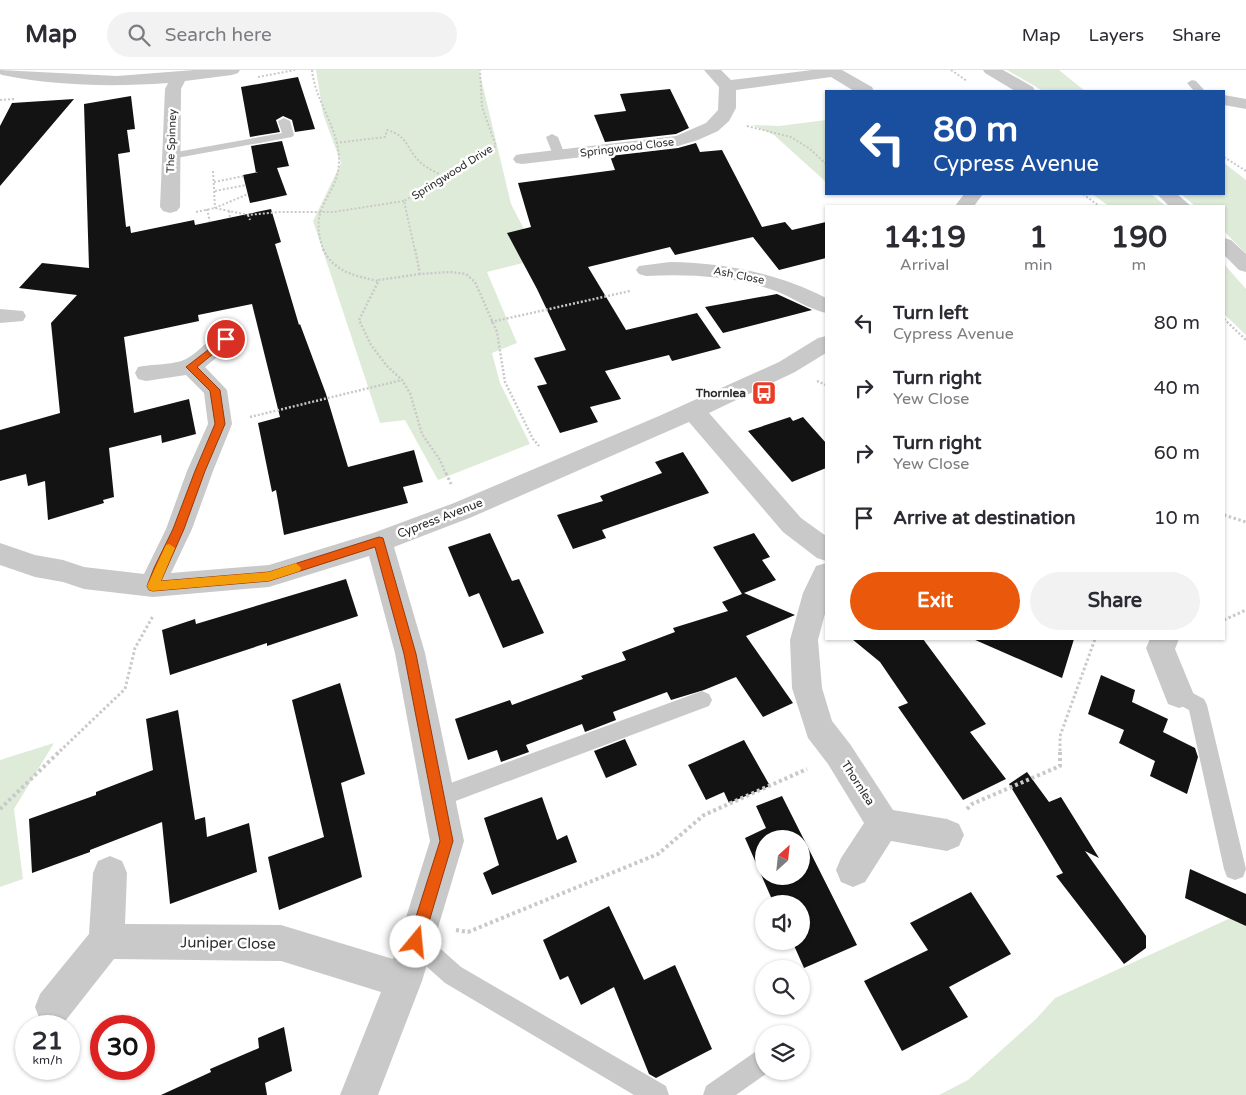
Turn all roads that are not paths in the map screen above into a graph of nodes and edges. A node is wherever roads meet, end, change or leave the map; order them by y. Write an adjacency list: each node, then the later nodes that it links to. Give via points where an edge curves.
1 (232, 70): 6 (street)
2 (712, 70): 7 (street)
3 (991, 70): 10 (street)
4 (832, 71): 7 (street); 9 (street)
5 (10, 72): 6 (street, via 86,82); 8 (street)
6 (179, 77): 16 (street, The Spinney, via 173,89)
7 (727, 86): 15 (street, Springwood Close, via 727,109 714,127 702,133 678,141)
8 (0, 88)
9 (864, 90)
10 (1025, 90)
11 (1225, 100): 12 (street)
12 (1246, 104)
13 (284, 121): 16 (lane, via 288,135)
14 (552, 137): 15 (lane)
15 (559, 155): 17 (street, Springwood Close)
16 (171, 156): 22 (street, The Spinney)
17 (522, 159)
18 (973, 195): 20 (street)
19 (1167, 195): 21 (street)
20 (965, 205)
21 (1180, 205)
22 (170, 207)
23 (1225, 245): 24 (street)
24 (1246, 266)
25 (646, 270): 26 (street, Ash Close, via 715,269 771,281)
26 (825, 305)
27 (226, 339): 29 (street)
28 (825, 344): 31 (street, Cypress Avenue, via 787,367)
29 (191, 367): 30 (street); 36 (street, via 215,390 220,424)
30 (146, 374)
31 (693, 410): 32 (street, Cypress Avenue, via 463,510); 33 (street, via 792,525)
32 (379, 542): 36 (street, Cypress Avenue, via 269,576); 40 (street, via 410,654)
33 (825, 549)
34 (0, 554): 36 (street, Cypress Avenue, via 84,578)
35 (825, 576): 41 (street, Thornlea, via 804,640 807,688 819,728)
36 (153, 586)
37 (1164, 640): 38 (street, via 1160,648)
38 (1179, 695): 43 (lane, via 1197,705)
39 (702, 700): 40 (lane)
40 (437, 798): 46 (street, via 446,841)
41 (883, 824): 42 (street); 44 (street)
42 (948, 835)
43 (1235, 869)
44 (853, 870)
45 (110, 873): 47 (street)
46 (418, 933): 48 (street); 52 (lane, via 454,975)
47 (106, 941): 48 (street, Juniper Close, via 282,943); 49 (street)
48 (404, 981): 51 (street)
49 (53, 1007)
50 (755, 1067): 53 (lane)
51 (360, 1095)
52 (657, 1095)
53 (715, 1095)

